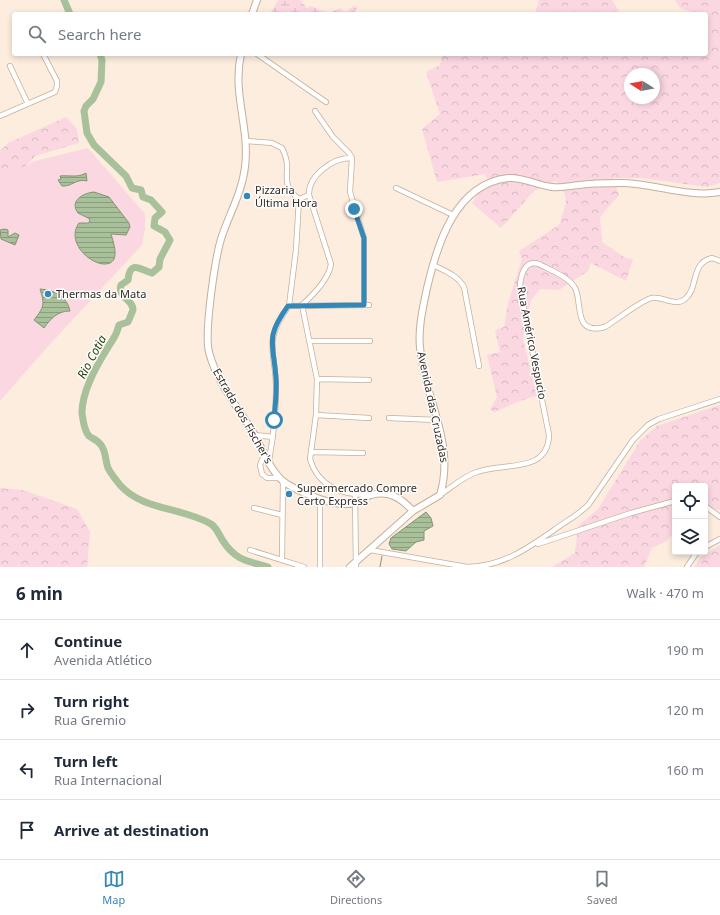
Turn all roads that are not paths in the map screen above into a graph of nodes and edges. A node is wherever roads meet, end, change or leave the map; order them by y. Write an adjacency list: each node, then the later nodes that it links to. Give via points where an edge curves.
1 (257, 0): 2 (street)
2 (253, 12)
3 (44, 56): 8 (street, via 57,81 56,89 53,93)
4 (241, 56): 11 (street, Estrada dos Fischer's, via 238,90)
5 (260, 56): 7 (street)
6 (10, 66): 8 (street)
7 (326, 102)
8 (28, 104): 10 (street)
9 (315, 111): 12 (street)
10 (0, 116)
11 (246, 141): 16 (street, via 272,143 282,148 288,164 286,184); 34 (street, Estrada dos Fischer's, via 245,169 238,199 218,250 208,341 209,352 218,375)
12 (352, 158): 15 (street, via 343,157 335,160 311,182); 21 (street, via 350,192 364,238)
13 (396, 188): 17 (street)
14 (720, 192): 17 (street, Avenida das Cruzadas, via 692,192 622,183 550,187 508,178 487,185 469,198)
15 (309, 195): 16 (street); 20 (street, via 331,264 330,272)
16 (299, 199): 23 (street, via 296,250)
17 (453, 215): 19 (street, Avenida das Cruzadas)
18 (720, 261): 43 (street, Rua Américo Vespucio, via 712,258 702,262 684,300 676,302 647,299 599,329 590,327 582,318 572,284 539,264 529,264 523,272 520,289 549,435 547,450 543,456 530,463 475,472)
19 (433, 265): 26 (street, via 453,274 464,287); 33 (street, Avenida das Cruzadas, via 419,335 421,355)
20 (302, 305): 21 (street); 23 (street); 24 (street)
21 (364, 305): 22 (street)
22 (369, 305)
23 (288, 306): 35 (street, via 279,318 272,341 276,378)
24 (310, 341): 25 (street); 27 (street)
25 (370, 341)
26 (479, 366)
27 (317, 379): 28 (street); 30 (street)
28 (369, 380)
29 (720, 398): 53 (street, via 652,422 633,440 589,504)
30 (316, 415): 31 (street); 36 (street)
31 (369, 418)
32 (389, 418): 33 (street)
33 (437, 420): 43 (street, Avenida das Cruzadas, via 446,463)
34 (255, 435): 35 (street); 38 (street, Estrada dos Fischer's)
35 (273, 437): 39 (street)
36 (311, 452): 37 (street); 41 (street, via 312,465 324,483 344,493)
37 (362, 453)
38 (264, 455): 39 (street, Estrada dos Fischer's); 40 (street, via 260,465 262,474 267,478)
39 (270, 462): 40 (street, Estrada dos Fischer's)
40 (282, 480): 44 (street); 50 (street)
41 (355, 495): 42 (street); 46 (street)
42 (370, 495): 46 (street); 49 (street, via 394,495)
43 (440, 495): 49 (street)
44 (320, 500): 46 (street); 62 (street)
45 (672, 502): 53 (street)
46 (356, 503): 59 (street)
47 (254, 508): 50 (street)
48 (708, 508): 51 (street)
49 (413, 511): 56 (street)
50 (282, 515): 58 (street)
51 (720, 517)
52 (720, 540): 54 (street)
53 (535, 545): 60 (street, via 496,564 482,567)
54 (708, 546)
55 (250, 550): 58 (street)
56 (370, 550): 59 (street); 60 (street)
57 (696, 555): 64 (street)
58 (282, 560): 61 (street)
59 (356, 565): 63 (street)
60 (444, 565)
61 (304, 567)
62 (320, 567)
63 (350, 567)
64 (687, 567)

